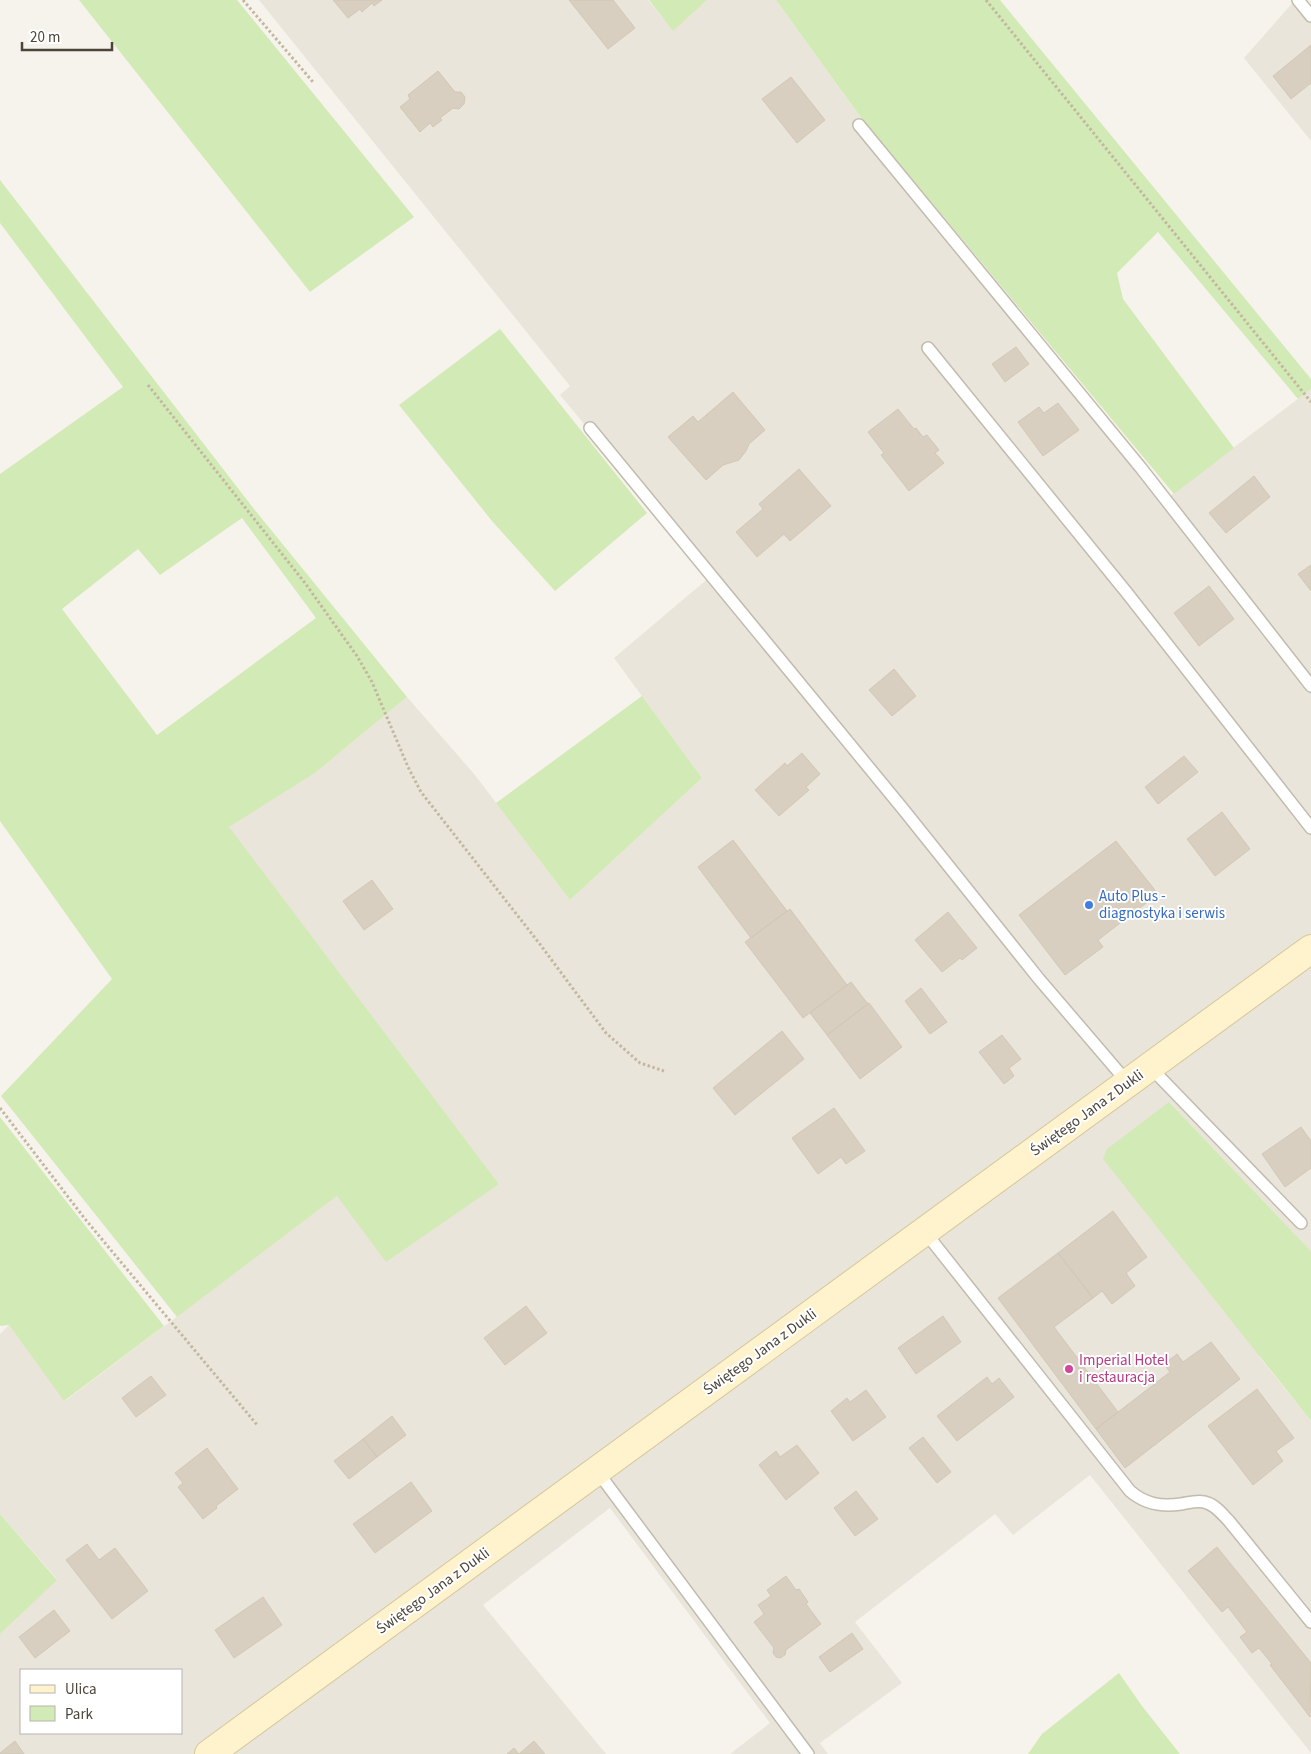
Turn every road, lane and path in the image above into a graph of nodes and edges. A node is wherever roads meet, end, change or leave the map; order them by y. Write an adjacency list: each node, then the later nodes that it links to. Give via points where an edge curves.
1 (243, 0): 5 (path)
2 (986, 0): 9 (path)
3 (1298, 0): 4 (lane)
4 (1311, 16)
5 (312, 82)
6 (859, 125): 11 (lane, via 1141,468)
7 (928, 348): 12 (lane, via 1127,593)
8 (148, 385): 15 (path, via 305,582 357,656 372,682 421,792 606,1033 640,1062)
9 (1311, 402)
10 (590, 428): 16 (lane, via 1039,979)
11 (1311, 686)
12 (1311, 828)
13 (1311, 949): 14 (main road, Świętego Jana z Dukli)
14 (1150, 1067): 16 (main road, Świętego Jana z Dukli); 18 (lane)
15 (664, 1071)
16 (1128, 1083): 19 (main road, Świętego Jana z Dukli)
17 (0, 1108): 20 (path, via 85,1219)
18 (1301, 1223)
19 (925, 1232): 21 (main road, Świętego Jana z Dukli); 22 (lane, via 1130,1491 1155,1505 1205,1502 1213,1506 1229,1521)
20 (258, 1426)
21 (598, 1471): 23 (main road, Świętego Jana z Dukli); 24 (lane)
22 (1311, 1622)
23 (209, 1754)
24 (808, 1754)

